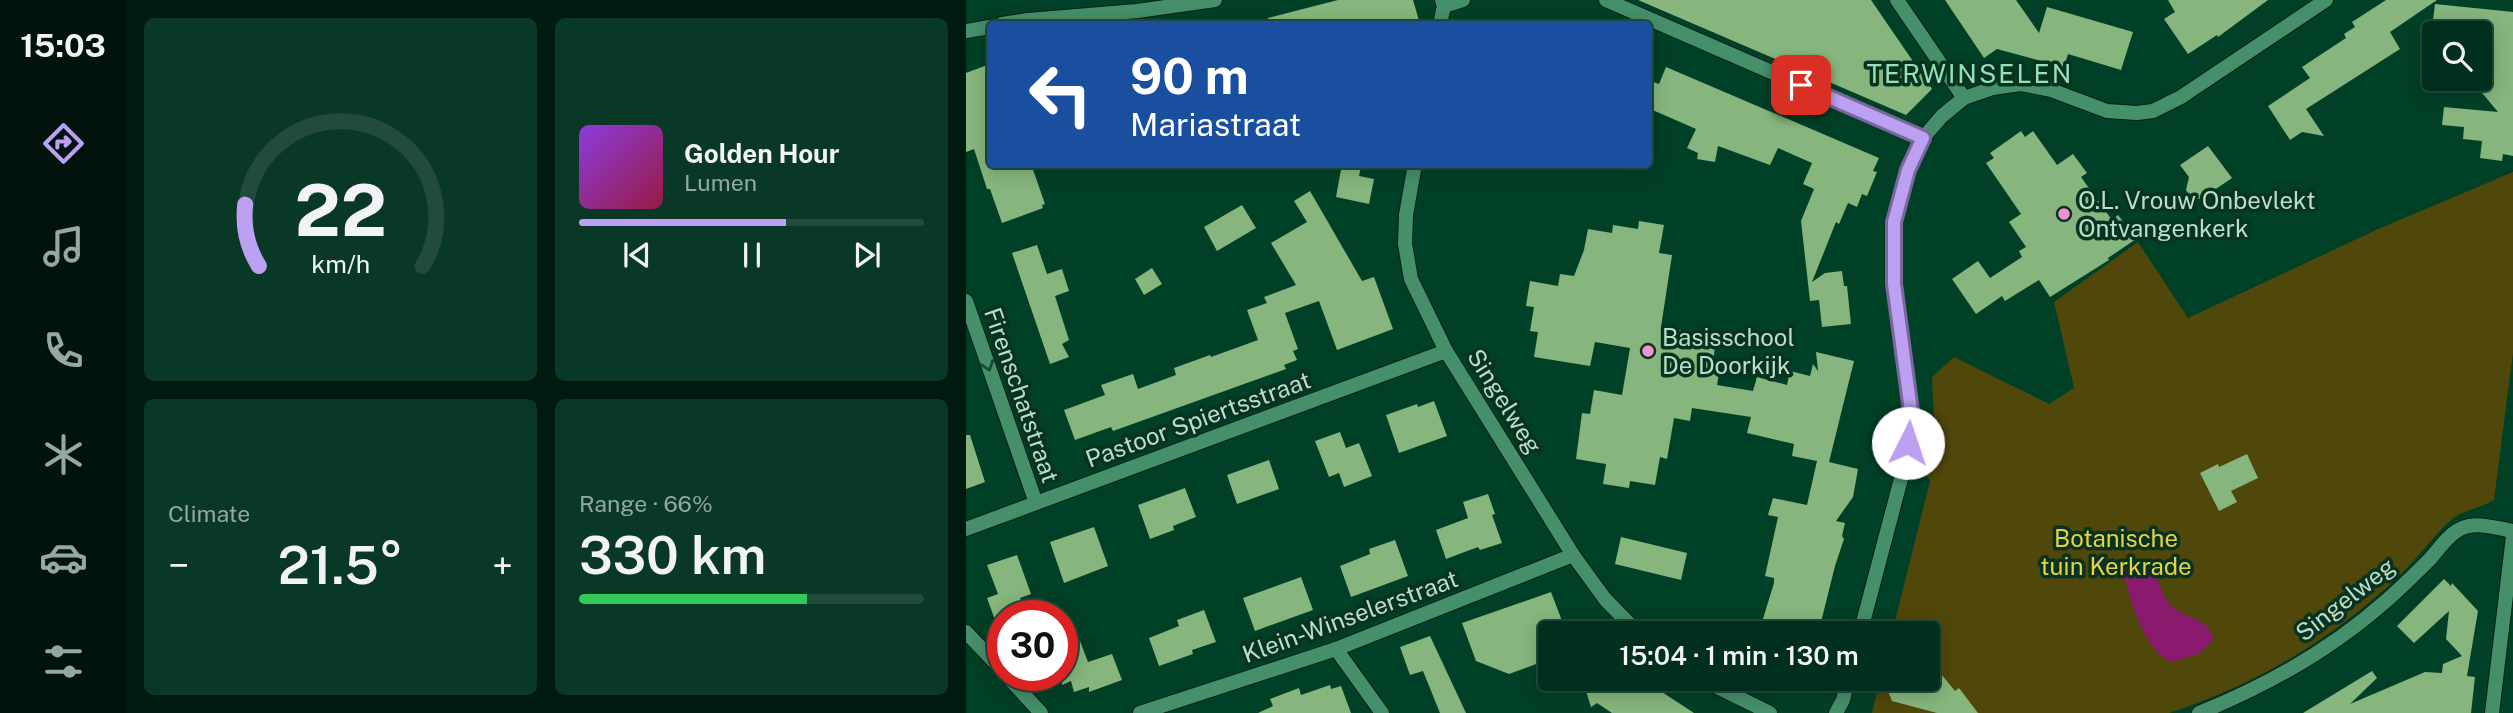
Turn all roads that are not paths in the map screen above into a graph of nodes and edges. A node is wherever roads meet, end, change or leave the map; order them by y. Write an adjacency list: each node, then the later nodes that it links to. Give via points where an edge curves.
1 (1214, 0): 7 (street)
2 (1463, 0): 6 (street)
3 (1606, 0): 12 (street)
4 (1897, 0): 11 (street)
5 (2326, 0): 11 (street, via 2153,111 2107,111 2020,84)
6 (1443, 3): 8 (street)
7 (1022, 21)
8 (1440, 21)
9 (987, 28): 10 (street)
10 (966, 31)
11 (1964, 98): 12 (street)
12 (1923, 138): 21 (street, via 1908,170 1894,222 1894,284 1911,411 1907,456)
13 (1414, 168): 15 (street, Singelweg, via 1405,244 1411,279)
14 (966, 301): 16 (street, Firenschatstraat, one-way to 16)
15 (1446, 351): 16 (street, Pastoor Spiertsstraat); 19 (street, Singelweg)
16 (1036, 503): 17 (street, Pastoor Spiertsstraat)
17 (966, 529)
18 (2513, 533): 33 (street, Singelweg, via 2482,525 2461,529 2386,601 2333,642 2275,677); 34 (street)
19 (1573, 555): 20 (street, Singelweg); 23 (street, Klein-Winselerstraat)
20 (1626, 621)
21 (1863, 621)
22 (966, 632): 24 (street)
23 (1336, 649): 29 (street, Klein-Winselerstraat); 30 (street)
24 (987, 654)
25 (1020, 691): 28 (street)
26 (1725, 691): 31 (street)
27 (1846, 691): 32 (street)
28 (1041, 713)
29 (1140, 713)
30 (1382, 713)
31 (1770, 713)
32 (1836, 713)
33 (2199, 713)
34 (2492, 713)

